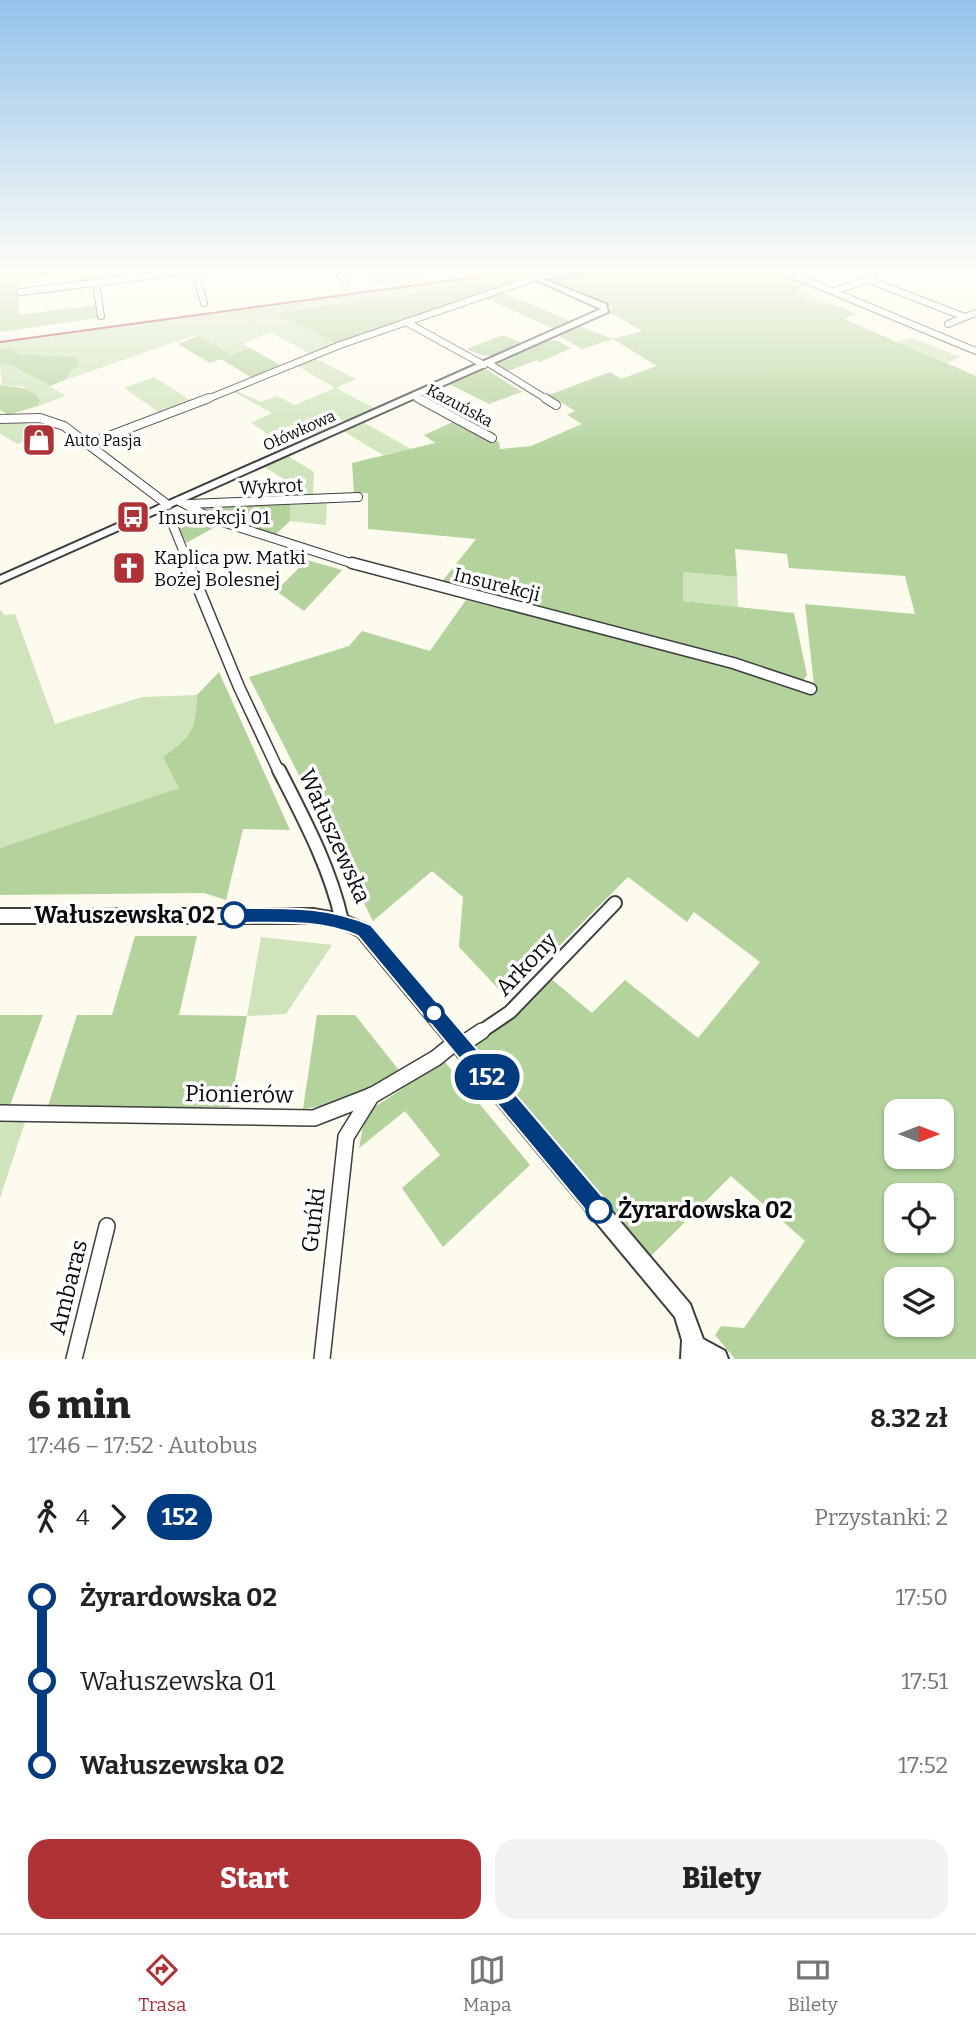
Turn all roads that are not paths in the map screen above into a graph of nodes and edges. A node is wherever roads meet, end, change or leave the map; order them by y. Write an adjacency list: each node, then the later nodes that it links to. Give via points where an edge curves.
1 (382, 331): 11 (street)
2 (424, 331): 6 (street)
3 (559, 331): 6 (street, Ołówkowa)
4 (930, 331): 5 (street)
5 (976, 351)
6 (486, 364): 7 (street, Ołówkowa); 8 (street)
7 (414, 396): 10 (street, Kazuńska); 13 (street, Ołówkowa)
8 (556, 405)
9 (0, 419): 11 (street, Wałuszewska, via 54,421)
10 (492, 438)
11 (89, 444): 13 (street, Wałuszewska)
12 (358, 497): 13 (street, Wykrot)
13 (173, 505): 14 (street, Ołówkowa); 15 (street, Insurekcji, via 363,567 733,663); 18 (street, Wałuszewska, via 172,523 261,737 333,886)
14 (0, 580)
15 (811, 689)
16 (615, 903): 19 (street, Arkony, via 510,1012)
17 (0, 916): 18 (street, via 313,916)
18 (342, 921): 19 (street, Wałuszewska, via 365,931)
19 (459, 1043): 20 (street, Pionierów); 23 (street, Wałuszewska, via 683,1311)
20 (373, 1095): 21 (street, Pionierów, via 314,1118); 25 (street, Guńki, via 346,1137)
21 (0, 1113)
22 (107, 1226): 24 (street, Ambaras)
23 (693, 1352): 26 (street, Wałuszewska)
24 (74, 1359)
25 (322, 1359)
26 (718, 1359)

